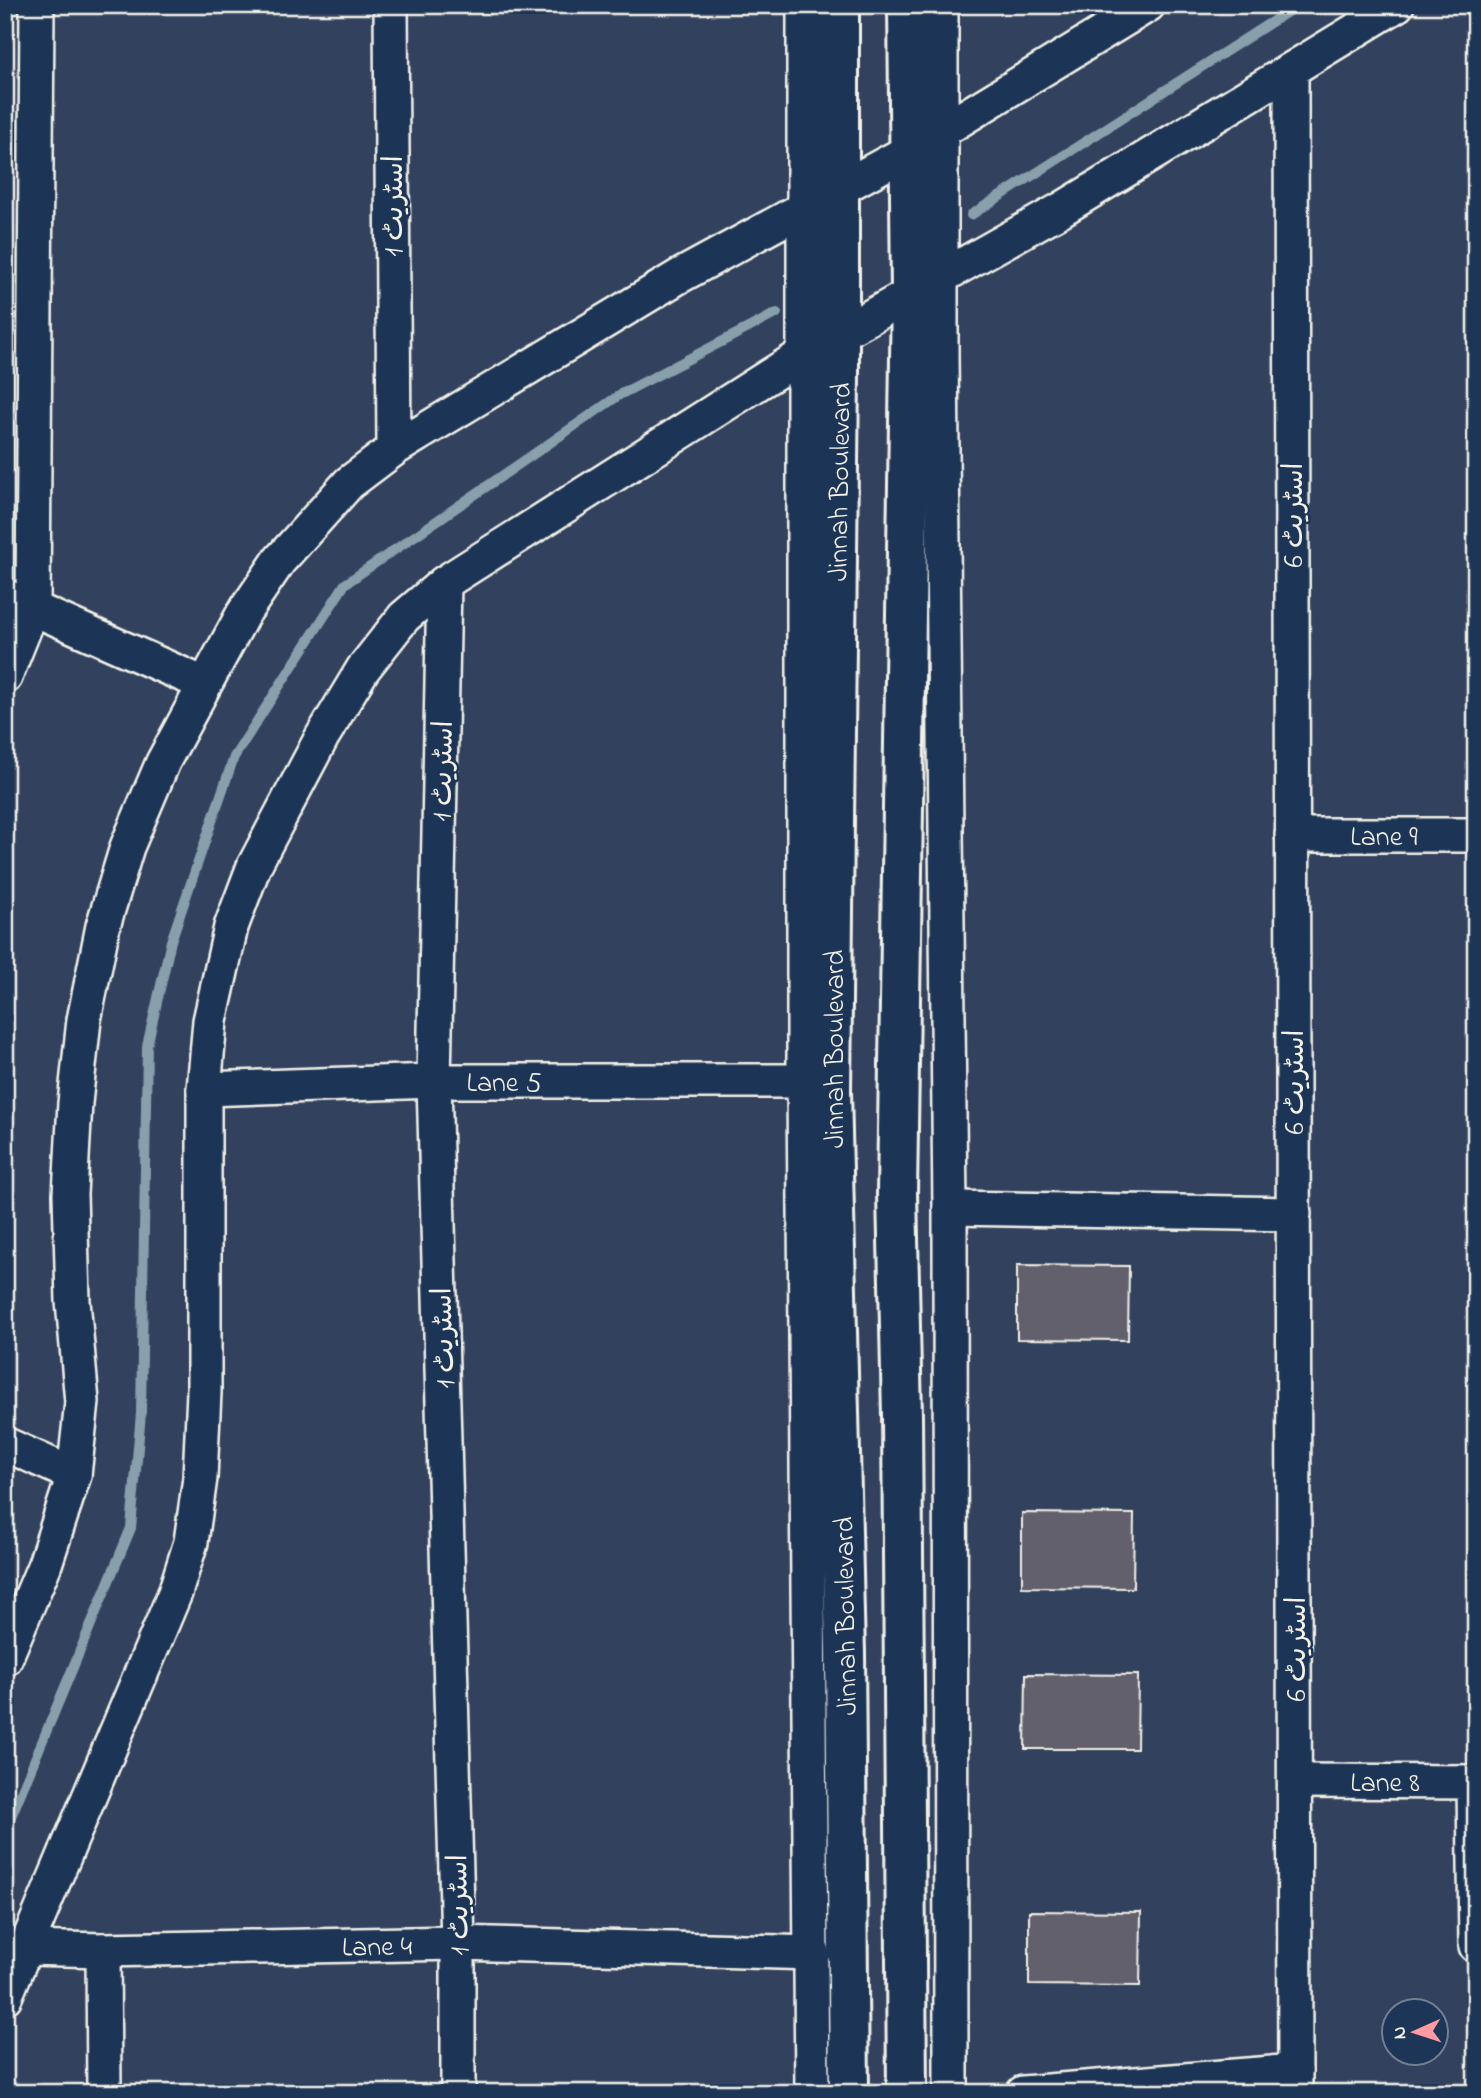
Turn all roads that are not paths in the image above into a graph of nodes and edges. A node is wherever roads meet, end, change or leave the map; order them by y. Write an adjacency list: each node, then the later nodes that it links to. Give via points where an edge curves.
1 (37, 5): 19 (street)
2 (391, 5): 17 (street, اسٹریٹ 1)
3 (804, 5): 13 (street)
4 (839, 5): 12 (street, Jinnah Boulevard)
5 (908, 5): 11 (street, Jinnah Boulevard)
6 (941, 5): 10 (street)
7 (1148, 5): 10 (street)
8 (1397, 5): 9 (street)
9 (1291, 70): 14 (street); 22 (street, اسٹریٹ 6)
10 (941, 130): 11 (street); 14 (street)
11 (909, 151): 12 (street); 14 (street, Jinnah Boulevard)
12 (839, 190): 13 (street); 15 (street, Jinnah Boulevard)
13 (803, 211): 16 (street); 17 (street, via 678,277)
14 (926, 286): 15 (street); 27 (street); 31 (street, Jinnah Boulevard, via 897,1193)
15 (839, 335): 16 (street); 33 (street, Jinnah Boulevard)
16 (804, 354): 18 (street); 25 (street)
17 (394, 449): 21 (street, via 349,483 279,561)
18 (444, 583): 24 (street, اسٹریٹ 1); 26 (street, via 404,617 363,669 254,866 231,927 210,1021)
19 (19, 602): 20 (street); 21 (street)
20 (5, 677)
21 (204, 684): 30 (street, via 163,762 127,847 103,926 84,1020 70,1194 82,1402)
22 (1292, 835): 23 (street, Lane 9); 28 (street, اسٹریٹ 6)
23 (1476, 835)
24 (435, 1081): 25 (street, Lane 5); 26 (street, Lane 5); 37 (street, اسٹریٹ 1)
25 (804, 1081): 33 (street)
26 (204, 1089): 39 (street, via 204,1392 191,1542 175,1593)
27 (950, 1208): 28 (street); 32 (street)
28 (1294, 1214): 35 (street, اسٹریٹ 6)
29 (5, 1444): 30 (street)
30 (74, 1475): 34 (street, via 45,1564)
31 (902, 1475): 32 (street); 48 (street, Jinnah Boulevard)
32 (949, 1475): 49 (street)
33 (825, 1477): 41 (street); 47 (street, Jinnah Boulevard, via 845,1666)
34 (5, 1659)
35 (1295, 1781): 36 (street, Lane 8); 43 (street, اسٹریٹ 6)
36 (1475, 1782): 38 (street)
37 (458, 1943): 40 (street, Lane 4); 41 (street, Lane 4); 45 (street, اسٹریٹ 1)
38 (1476, 1945)
39 (25, 1948): 40 (street, Lane 4); 42 (street)
40 (103, 1950): 44 (street)
41 (813, 1953): 46 (street)
42 (5, 1997)
43 (1295, 2082): 50 (street)
44 (104, 2093)
45 (458, 2093)
46 (812, 2093)
47 (849, 2093)
48 (907, 2093)
49 (951, 2093)
50 (1023, 2093)

